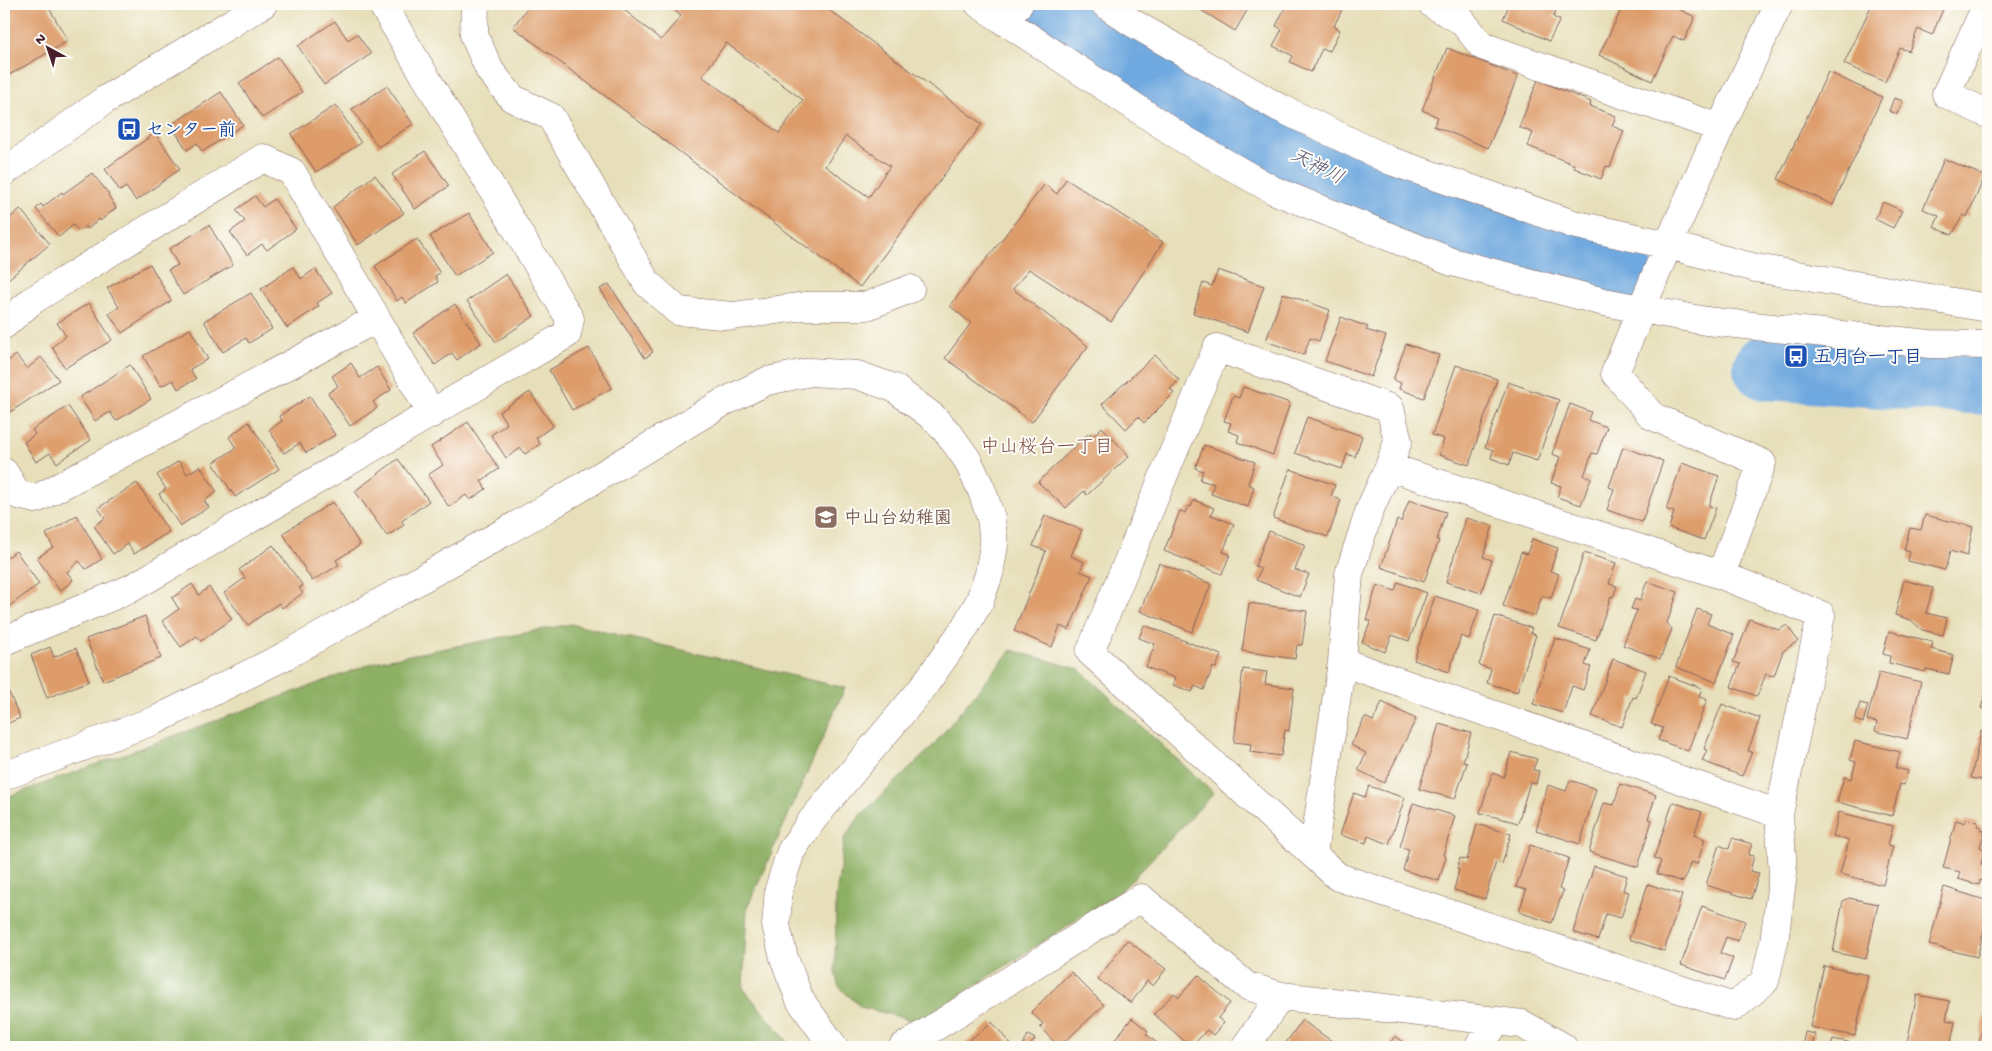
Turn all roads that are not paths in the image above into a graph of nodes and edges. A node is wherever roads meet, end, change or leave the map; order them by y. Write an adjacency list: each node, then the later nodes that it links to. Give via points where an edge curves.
1 (263, 4): 13 (street, via 106,100)
2 (382, 4): 21 (street, via 570,319 567,334)
3 (474, 4): 15 (street, via 474,35 490,71 512,98 551,117 647,283 678,311 732,316 805,306 867,306)
4 (979, 4): 10 (street)
5 (1105, 4): 14 (street, via 1276,106 1391,161 1573,224)
6 (1432, 4): 9 (street)
7 (1778, 4): 12 (street)
8 (1987, 4): 11 (street, via 1946,94)
9 (1466, 12): 12 (street, via 1482,46)
10 (1012, 13): 17 (street, via 1185,140 1272,190 1452,262)
11 (1988, 114)
12 (1720, 128): 14 (street)
13 (4, 172)
14 (1668, 245): 16 (street, via 1756,268); 17 (street)
15 (910, 290)
16 (1988, 308)
17 (1642, 309): 20 (street, via 1706,321 1930,344); 24 (street, via 1615,373 1652,416 1762,462)
18 (376, 319): 19 (street, via 292,172 263,158 32,300); 21 (street); 23 (street, via 36,499 18,494)
19 (4, 325)
20 (1988, 345)
21 (432, 414): 25 (street, via 130,589)
22 (1388, 467): 24 (street); 26 (street, via 1370,509 1349,574); 29 (street, via 1398,441 1390,408 1218,348 1090,652)
23 (4, 472)
24 (1721, 575): 28 (street, via 1821,615)
25 (4, 641)
26 (1342, 662): 28 (street); 29 (street)
27 (4, 776): 32 (street, via 156,720 285,656 547,508 722,403 767,381 811,372 857,375 894,388 933,417 949,434 967,459 982,491 991,518 994,545 980,600 964,629 921,690 791,851 779,890 776,924 784,958 800,1000)
28 (1778, 814): 29 (street, via 1782,873 1774,942 1765,981 1734,1007 1338,877)
29 (1313, 853)
30 (1281, 996): 31 (street); 33 (street, via 1248,986 1141,898); 34 (street)
31 (1497, 1021): 35 (street); 36 (street, via 1522,1024)
32 (834, 1047)
33 (903, 1047)
34 (1245, 1047)
35 (1478, 1047)
36 (1563, 1047)

